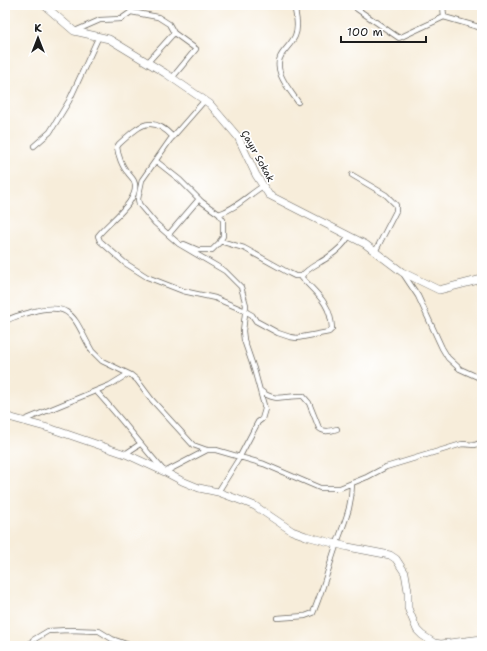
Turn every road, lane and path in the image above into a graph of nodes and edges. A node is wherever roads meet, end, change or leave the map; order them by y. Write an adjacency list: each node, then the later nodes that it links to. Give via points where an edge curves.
1 (44, 5): 9 (street, Çayır Sokak)
2 (132, 5): 6 (street)
3 (294, 5): 15 (street, via 297,24 295,36 281,56 278,66 283,80)
4 (443, 5): 7 (street)
5 (357, 9): 7 (street, via 399,38)
6 (131, 12): 9 (street, via 120,19 100,20); 10 (street, via 158,17 169,24)
7 (444, 17): 8 (street)
8 (482, 28)
9 (74, 31): 11 (street, Çayır Sokak)
10 (174, 33): 12 (street); 13 (street, via 196,49)
11 (99, 36): 12 (street, Çayır Sokak, via 109,39); 17 (street, via 69,101 50,132)
12 (148, 62): 13 (street, Çayır Sokak)
13 (172, 78): 14 (street, Çayır Sokak)
14 (205, 100): 16 (street); 20 (street, Çayır Sokak, via 238,137)
15 (298, 102)
16 (173, 137): 18 (street); 31 (street, via 160,125 144,124 119,144 120,158 135,186 124,210 98,236 103,244 125,263 147,277 183,291 215,298)
17 (34, 146)
18 (156, 161): 21 (street, via 180,180); 23 (street, via 142,180 138,199 139,204 155,223)
19 (352, 175): 27 (street, via 386,195 396,205 396,211)
20 (263, 186): 22 (street, via 238,206); 24 (street, Çayır Sokak, via 269,195)
21 (198, 199): 22 (street); 23 (street)
22 (219, 214): 26 (street, via 223,220 223,236)
23 (169, 234): 25 (street)
24 (349, 236): 27 (street, Çayır Sokak); 29 (street, via 344,244)
25 (174, 239): 26 (street, via 204,251 212,250); 31 (street, via 197,256 225,271 236,281 244,294)
26 (220, 241): 29 (street, via 244,248 295,276)
27 (375, 252): 28 (street, Çayır Sokak)
28 (402, 272): 30 (street, Çayır Sokak, via 439,290); 34 (street, via 418,296 448,358 460,369)
29 (302, 276): 31 (street, via 326,305 332,329 329,332 290,337 270,330)
30 (482, 279)
31 (246, 312): 35 (street, via 244,340)
32 (5, 322): 33 (street, via 41,309 64,310 74,317 96,356)
33 (128, 374): 36 (street, via 110,386); 42 (street, via 137,380 193,445)
34 (482, 380)
35 (259, 390): 39 (street, via 275,398 304,396 319,428 325,431); 44 (street, via 264,404 264,414)
36 (96, 391): 38 (street); 41 (street)
37 (5, 416): 38 (street)
38 (22, 421): 43 (street)
39 (337, 429)
40 (482, 442): 46 (street, via 475,445 462,444 386,467)
41 (140, 444): 43 (street); 45 (street)
42 (207, 450): 44 (street); 45 (street)
43 (125, 454): 45 (street)
44 (240, 457): 46 (street, via 264,464 320,488 340,488); 47 (street)
45 (165, 472): 47 (street, via 199,488)
46 (352, 483): 48 (street, via 352,500)
47 (218, 492): 48 (street, via 255,506 306,536)
48 (337, 543): 49 (street, via 313,613); 50 (street, via 390,555 396,559 406,573 411,617 417,630 427,639 441,644)
49 (278, 618)
50 (482, 639)
51 (28, 646): 52 (street, via 48,631 69,630 99,631)
52 (132, 646)

